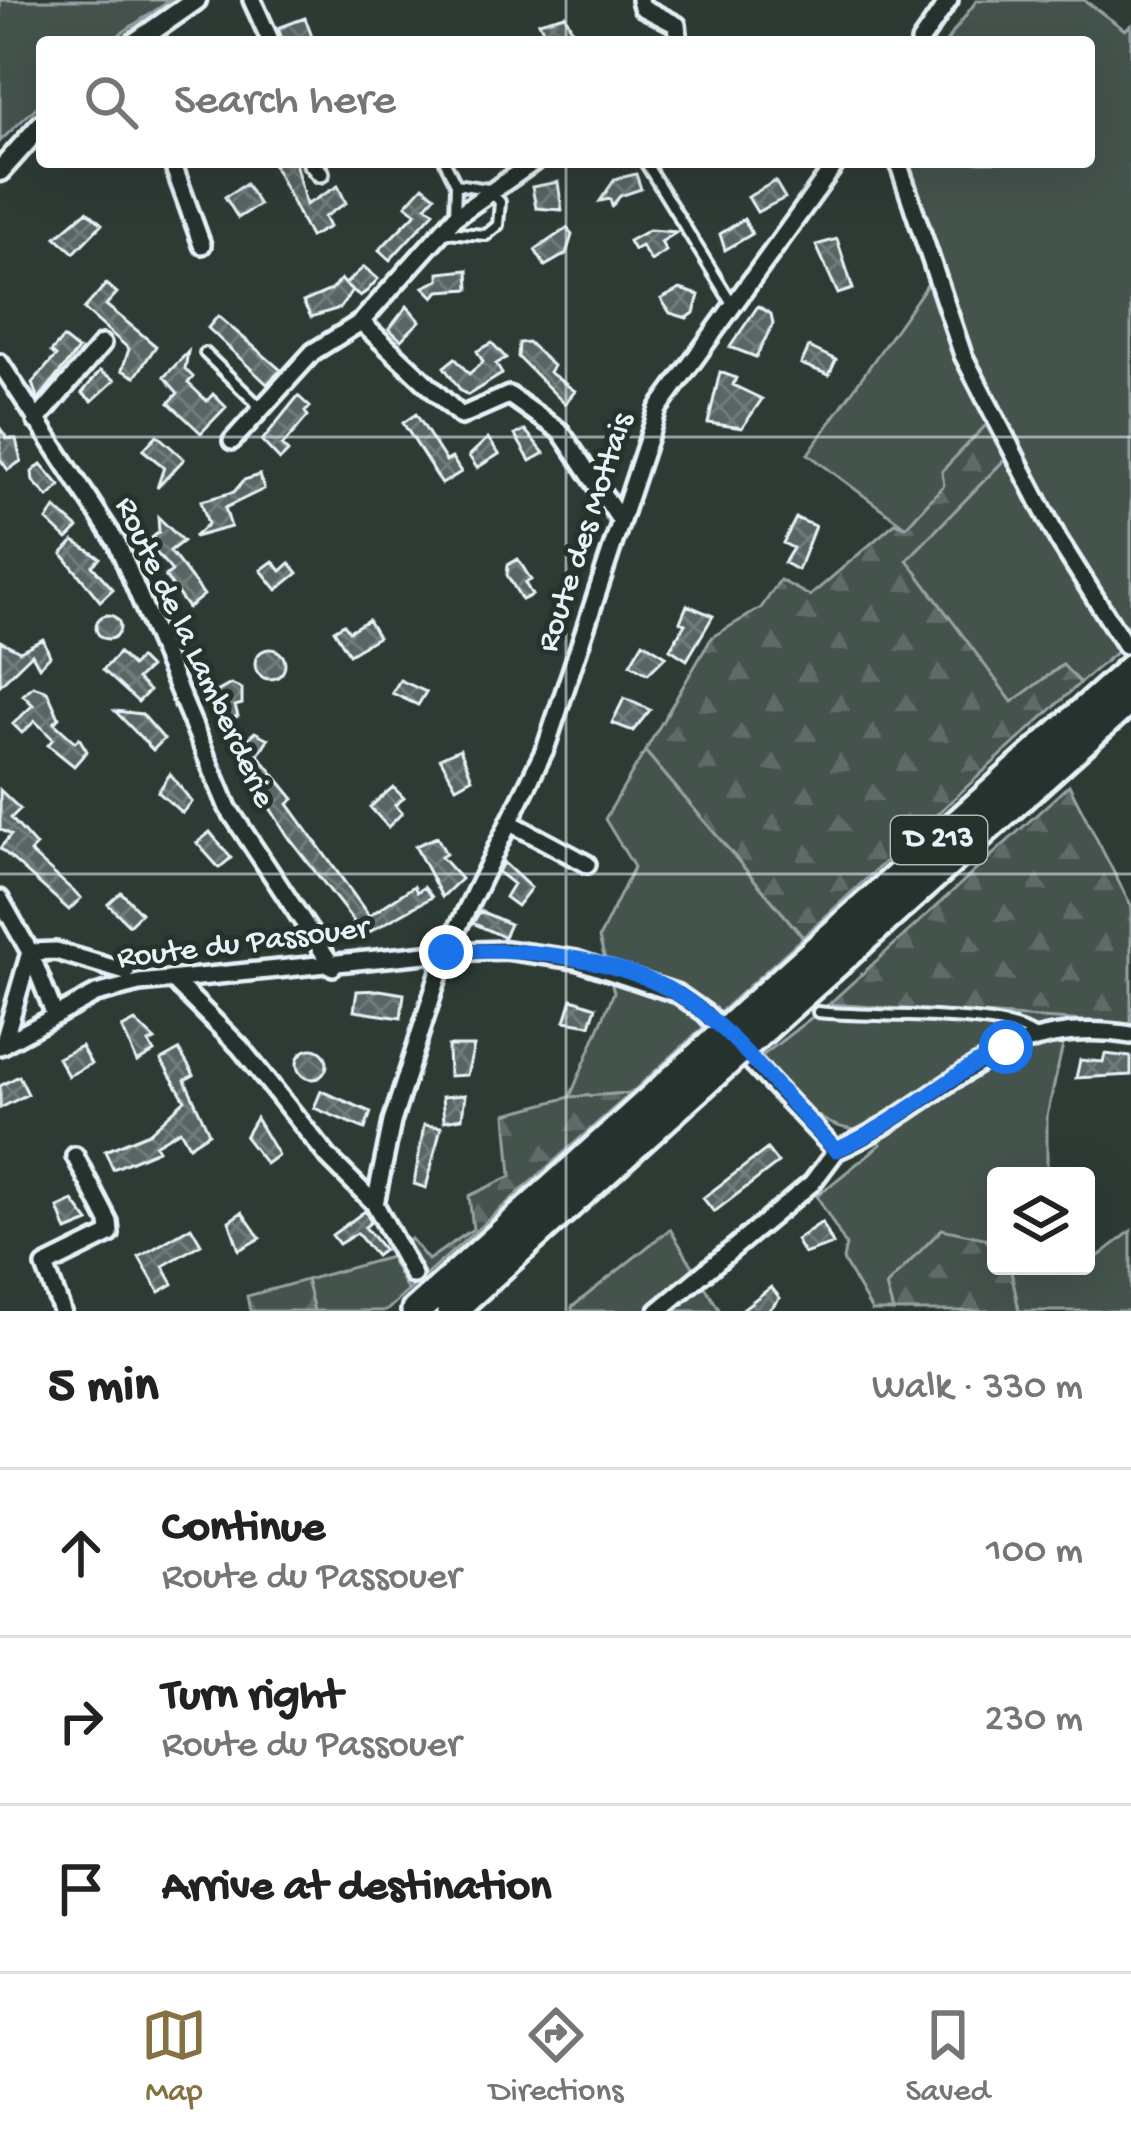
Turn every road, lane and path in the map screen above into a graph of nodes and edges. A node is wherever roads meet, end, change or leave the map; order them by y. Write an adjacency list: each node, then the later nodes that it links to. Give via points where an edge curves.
1 (196, 0): 5 (street)
2 (253, 0): 6 (street)
3 (640, 0): 7 (street, via 677,25)
4 (949, 0): 8 (street)
5 (145, 36)
6 (268, 36)
7 (678, 36)
8 (924, 36)
9 (36, 131): 16 (street)
10 (174, 168): 21 (street)
11 (449, 168): 17 (lane)
12 (524, 168): 18 (street)
13 (650, 168): 22 (lane)
14 (832, 168): 22 (street, Route des Mottais)
15 (900, 168): 31 (street, via 963,355)
16 (0, 171)
17 (456, 184): 18 (lane); 19 (lane)
18 (488, 189): 19 (street); 20 (lane, via 500,202 498,225 486,235)
19 (455, 217): 20 (street)
20 (443, 232): 23 (street)
21 (202, 245)
22 (731, 302): 30 (street, Route des Mottais, via 658,409)
23 (361, 322): 27 (street, via 313,352); 30 (street, via 461,416 508,395 561,432)
24 (103, 344): 28 (street)
25 (206, 353): 27 (lane)
26 (0, 363): 28 (street, Route de la Lamberderie)
27 (259, 406): 29 (street)
28 (36, 421): 38 (street, Route de la Lamberderie, via 117,543 228,808)
29 (232, 441)
30 (620, 520): 33 (street, Route des Mottais, via 571,680)
31 (1128, 657): 43 (highway, D 213)
32 (1131, 698): 43 (highway, D 213)
33 (509, 822): 34 (street); 37 (street, Route des Mottais)
34 (587, 865)
35 (0, 899): 36 (street)
36 (30, 952): 39 (street, via 56,951); 42 (street); 46 (street)
37 (446, 952): 38 (street, Route du Passouer); 48 (street, Route du Passouer, via 561,958 678,994); 50 (street, Route des Mottais)
38 (333, 967): 40 (street, Route du Passouer)
39 (126, 972)
40 (172, 980): 42 (street, Route du Passouer, via 96,994); 50 (street, via 240,1046)
41 (818, 1012): 44 (lane, via 971,1022)
42 (53, 1013): 46 (street, Route du Passouer)
43 (756, 1020): 47 (highway, D 213, bridge)
44 (1034, 1035): 45 (street, via 1084,1028); 48 (street, via 975,1062 879,1132)
45 (1131, 1035)
46 (1, 1046)
47 (706, 1065): 53 (highway, D 213); 54 (highway, D 213)
48 (836, 1150): 55 (street, via 812,1183)
49 (76, 1156): 52 (street, via 110,1234 45,1266)
50 (375, 1204): 51 (street)
51 (413, 1274)
52 (62, 1311)
53 (416, 1311)
54 (451, 1311)
55 (658, 1311)

